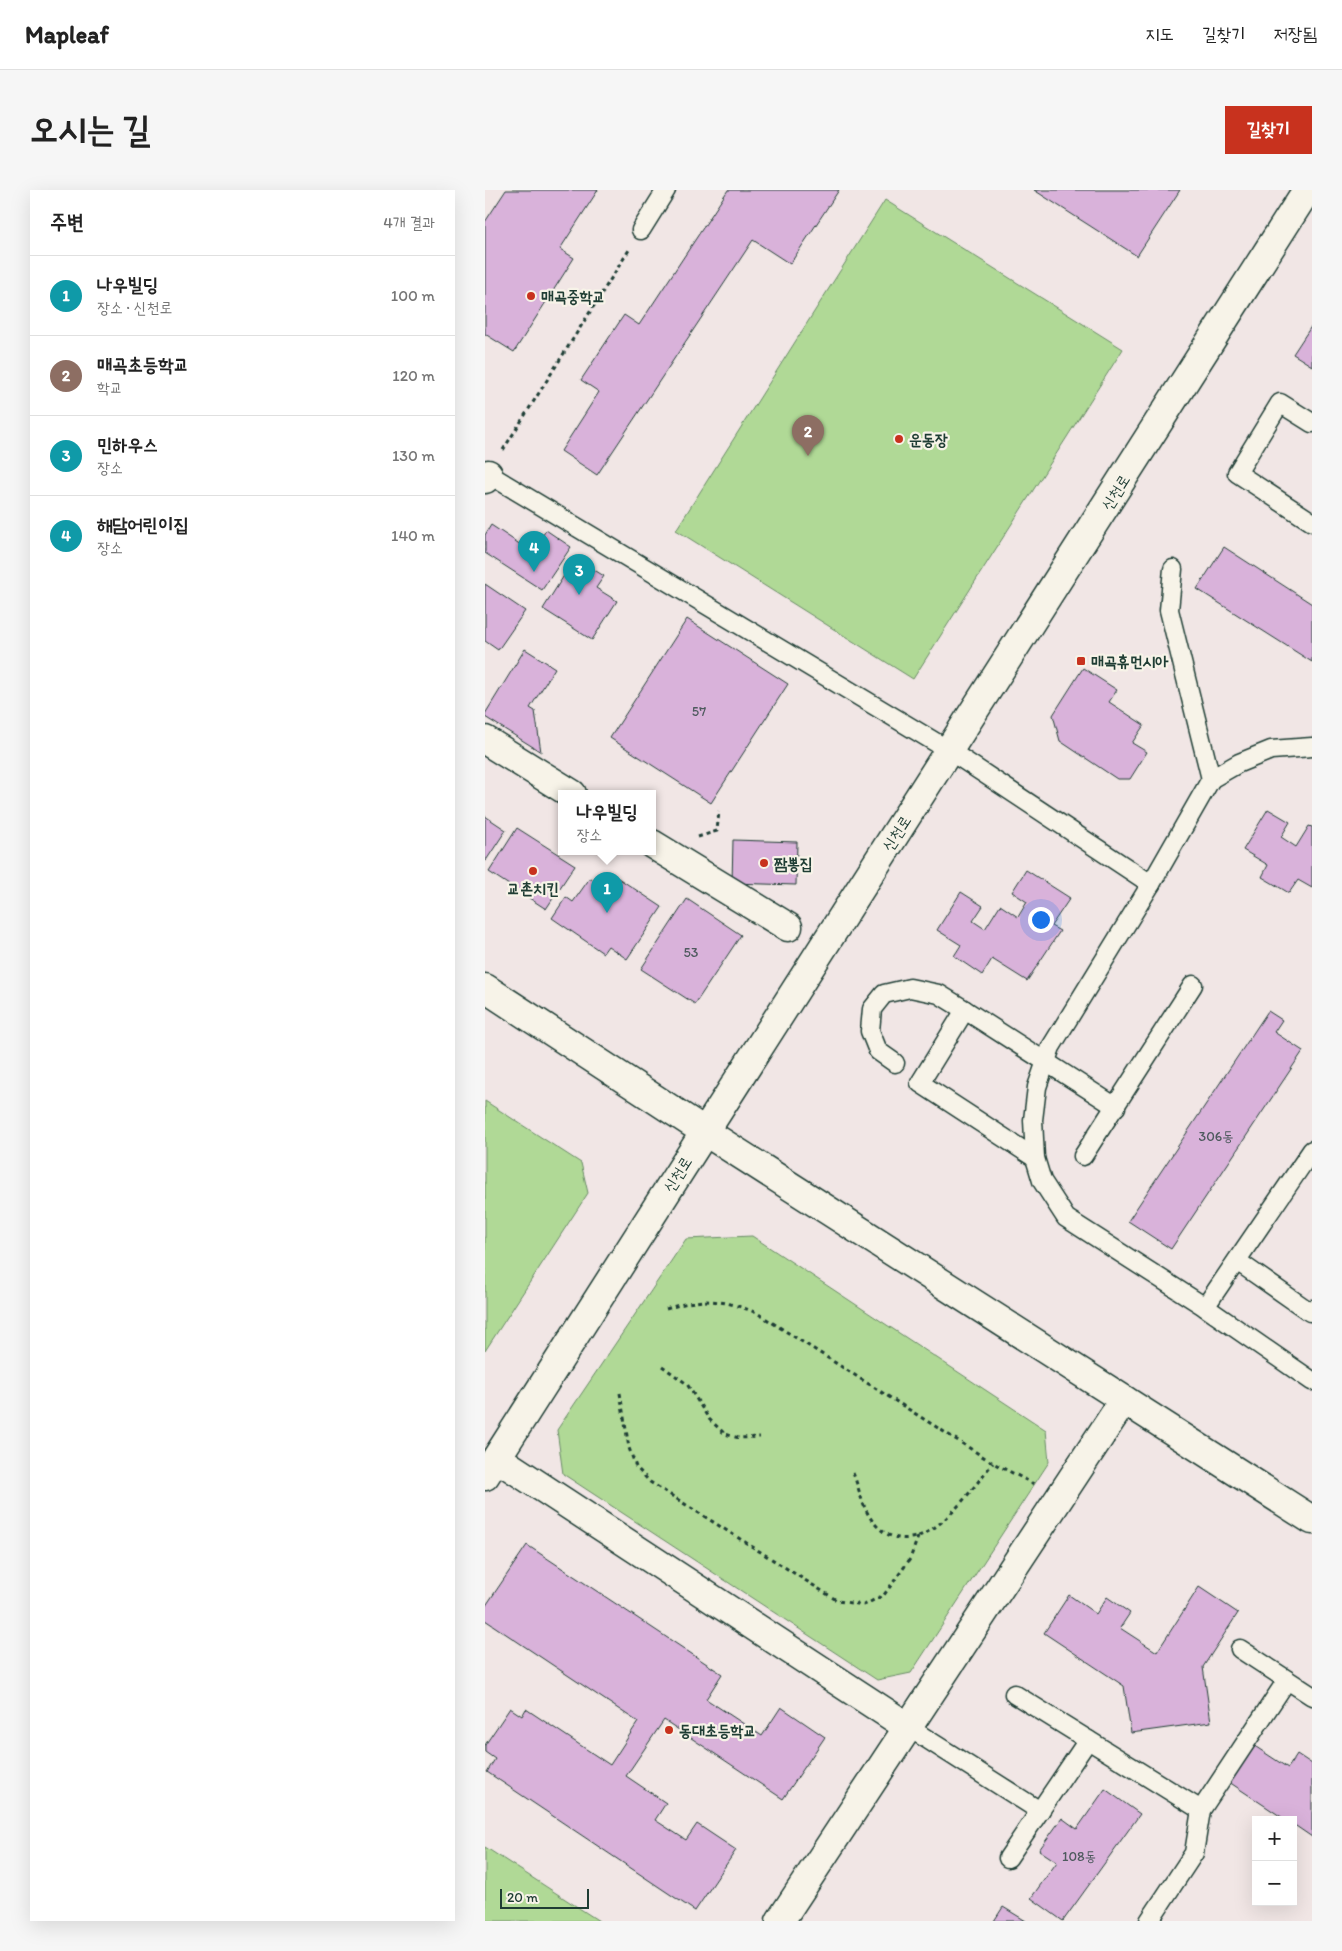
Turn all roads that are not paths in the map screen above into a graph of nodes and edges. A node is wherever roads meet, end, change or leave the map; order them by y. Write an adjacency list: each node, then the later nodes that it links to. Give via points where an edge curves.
1 (666, 190): 3 (lane)
2 (1307, 190): 10 (street, 신천로)
3 (641, 230)
4 (1312, 423): 6 (lane, via 1280,403 1237,473)
5 (486, 475): 10 (lane)
6 (1312, 522)
7 (1173, 569): 11 (lane, via 1169,610)
8 (485, 740): 12 (street)
9 (1312, 747): 11 (lane, via 1271,750)
10 (950, 751): 14 (lane); 22 (street, 신천로)
11 (1211, 779): 14 (lane)
12 (566, 790)
13 (656, 846): 15 (street)
14 (1151, 884): 19 (lane)
15 (788, 926)
16 (1193, 986): 21 (lane)
17 (485, 988): 22 (street)
18 (965, 1010): 19 (lane); 20 (lane, via 939,994 910,988 884,994 872,1009 870,1031 878,1051); 25 (lane, via 920,1084)
19 (1045, 1062): 21 (lane); 25 (lane, via 1037,1087 1033,1120)
20 (895, 1063)
21 (1116, 1107): 24 (lane)
22 (704, 1131): 30 (street); 31 (street, 신천로)
23 (1312, 1150): 26 (lane)
24 (1083, 1156)
25 (1035, 1158): 27 (lane, via 1042,1182 1066,1218)
26 (1237, 1261): 27 (lane); 28 (lane, via 1311,1312)
27 (1205, 1307): 29 (lane)
28 (1312, 1309)
29 (1312, 1381)
30 (1124, 1400): 32 (street); 37 (street)
31 (489, 1462): 37 (street)
32 (1312, 1520)
33 (1240, 1649): 34 (lane)
34 (1287, 1680): 36 (lane); 39 (lane)
35 (1014, 1694): 38 (lane)
36 (1312, 1696)
37 (908, 1727): 40 (lane); 42 (street)
38 (1088, 1740): 39 (lane); 40 (lane)
39 (1201, 1810): 43 (lane, via 1194,1853)
40 (1040, 1811): 41 (lane)
41 (1008, 1858)
42 (780, 1921)
43 (1149, 1921)

